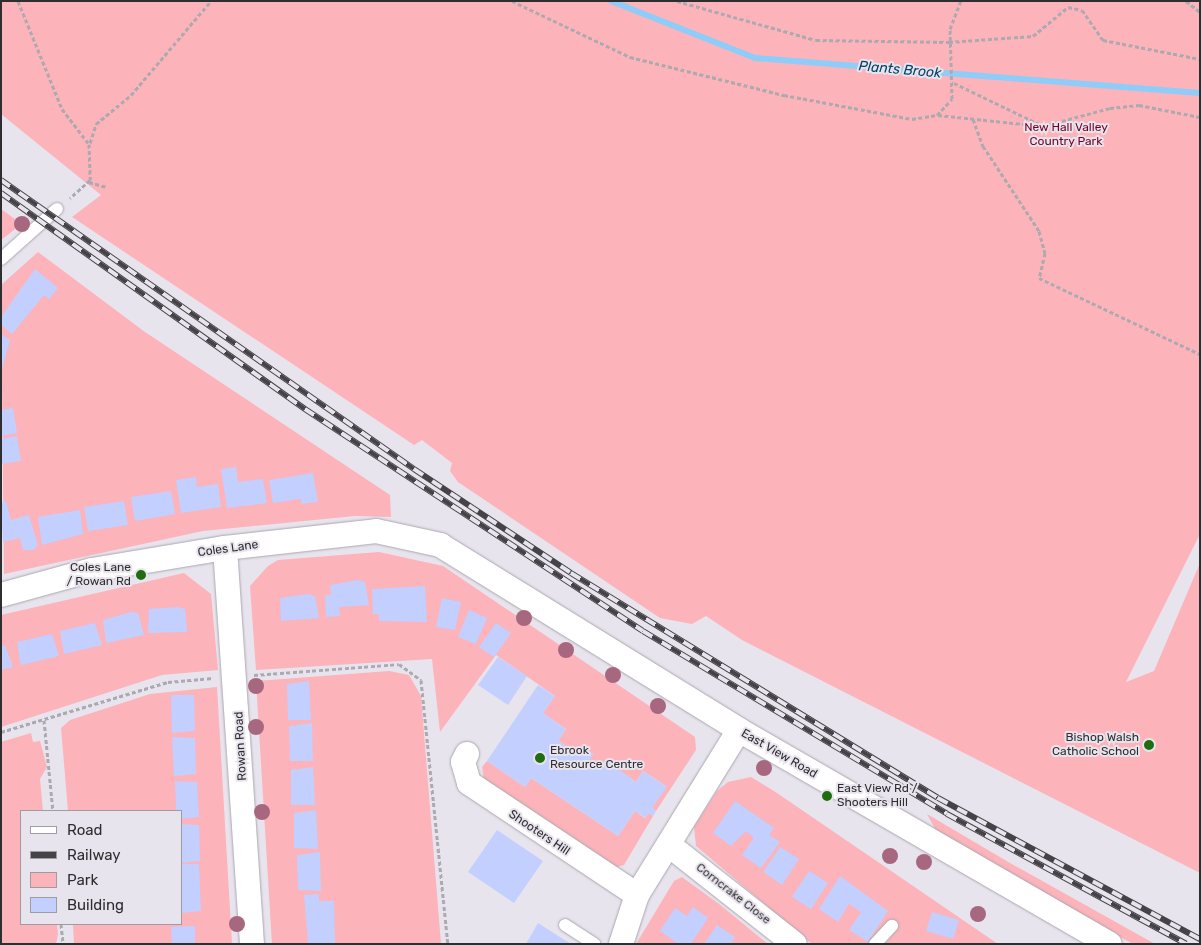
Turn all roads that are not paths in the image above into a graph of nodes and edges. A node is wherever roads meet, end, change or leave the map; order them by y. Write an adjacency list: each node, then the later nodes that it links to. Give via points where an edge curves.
1 (57, 209): 2 (lane)
2 (1, 259)
3 (225, 548): 4 (street, Coles Lane, via 376,531 407,536); 5 (street, Coles Lane, via 92,570); 12 (street, Rowan Road, via 237,676)
4 (455, 554): 6 (street, East View Road)
5 (1, 595)
6 (739, 730): 8 (street); 17 (street, East View Road)
7 (467, 754): 9 (street, Shooters Hill, via 463,762 469,783)
8 (669, 845): 9 (street); 15 (street, Corncrake Close)
9 (637, 895): 14 (street)
10 (565, 925): 13 (lane)
11 (892, 926): 16 (lane)
12 (252, 944)
13 (594, 944)
14 (621, 944)
15 (796, 944)
16 (875, 944)
17 (1110, 944)

